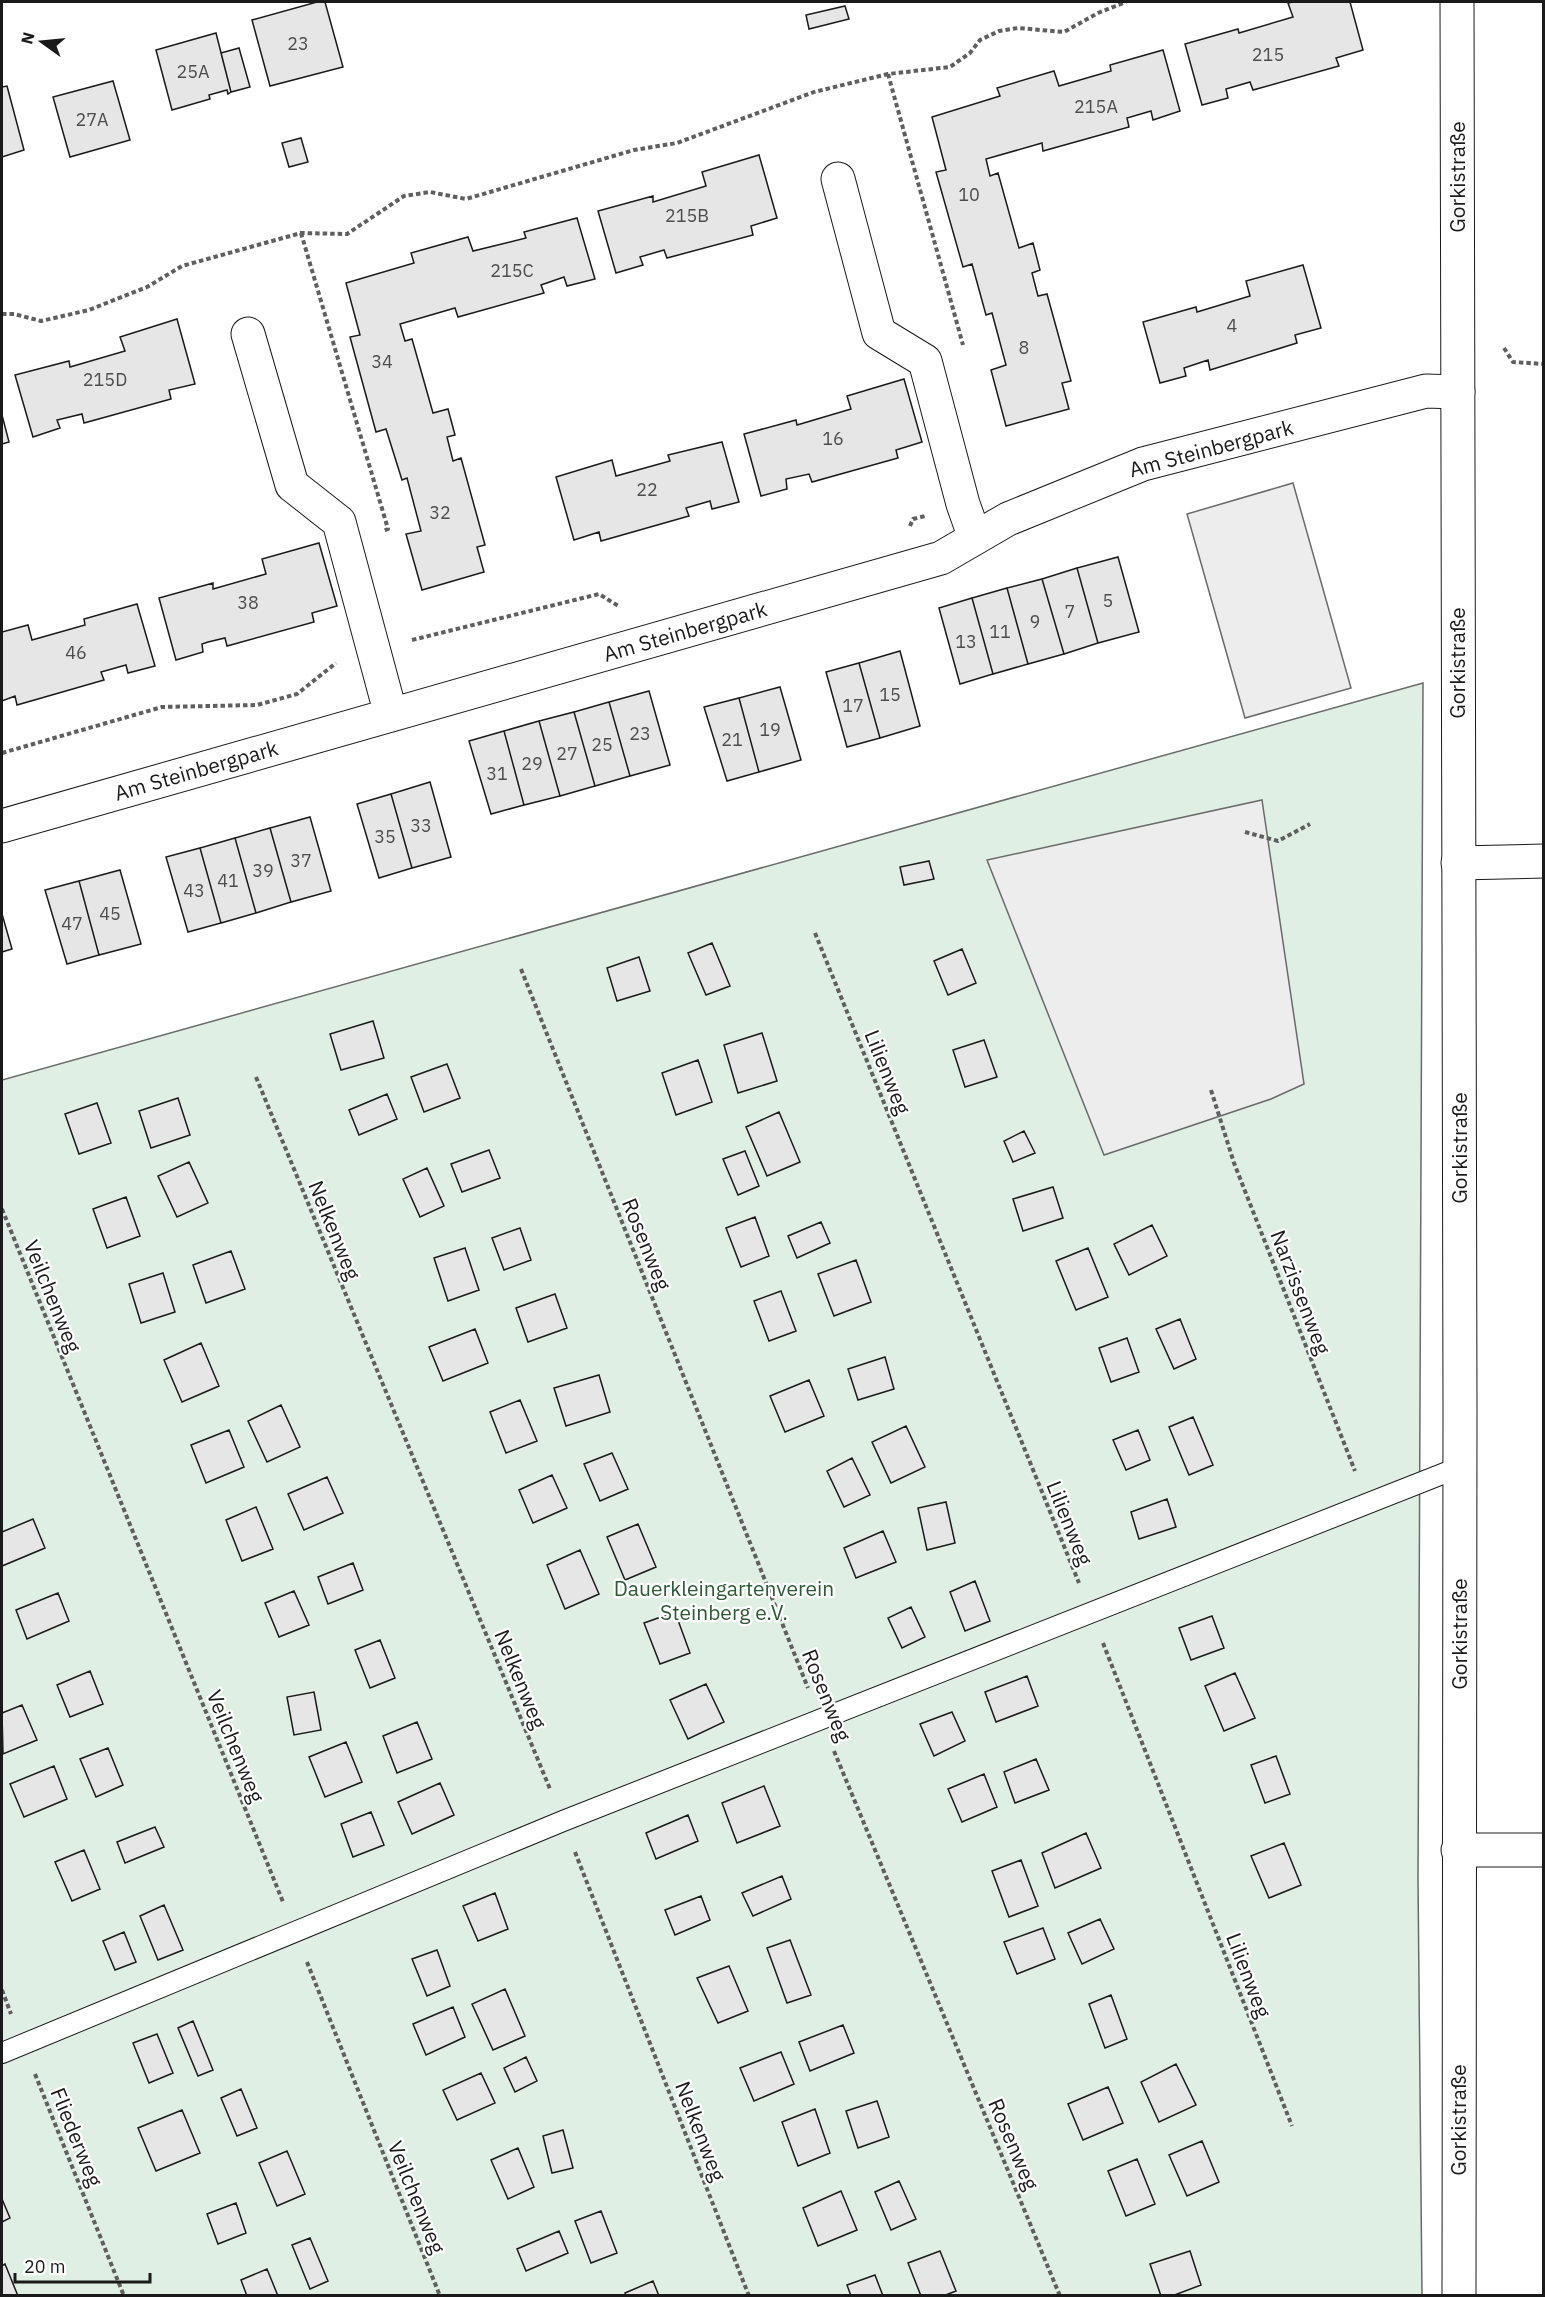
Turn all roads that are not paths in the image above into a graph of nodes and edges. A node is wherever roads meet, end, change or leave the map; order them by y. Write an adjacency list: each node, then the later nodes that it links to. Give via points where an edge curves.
1 (1457, 2): 4 (street, Gorkistraße)
2 (838, 179): 5 (street, via 879,333 925,361)
3 (248, 334): 6 (street, via 292,485 339,522)
4 (1458, 392): 5 (street, Am Steinbergpark, via 1426,391 1143,464 1008,519); 9 (street, Gorkistraße)
5 (975, 538): 6 (street, Am Steinbergpark, via 941,558)
6 (391, 716): 7 (street, Am Steinbergpark)
7 (2, 826)
8 (1544, 861): 9 (street)
9 (1458, 863): 10 (street, Gorkistraße)
10 (1460, 1467): 11 (street, Gorkistraße); 13 (lane, via 563,1821)
11 (1458, 1850): 12 (street); 14 (street, Gorkistraße)
12 (1544, 1850)
13 (2, 2053)
14 (1459, 2295)

